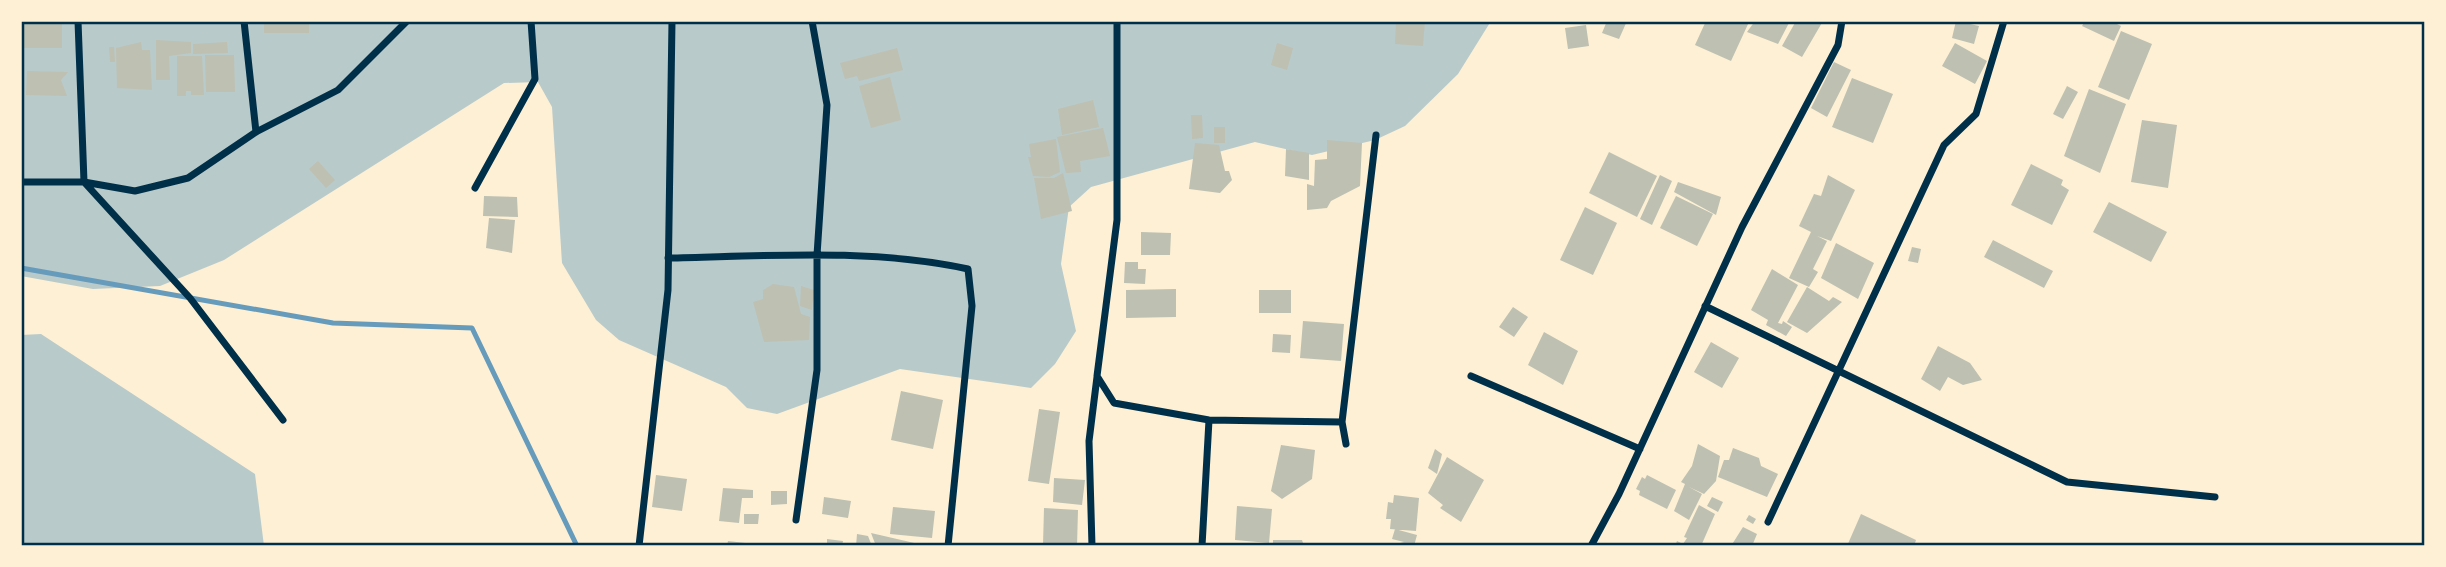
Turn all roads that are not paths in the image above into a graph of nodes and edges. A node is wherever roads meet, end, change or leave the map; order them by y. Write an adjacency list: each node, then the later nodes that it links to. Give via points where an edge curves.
1 (78, 21): 13 (street)
2 (244, 21): 10 (street)
3 (407, 21): 10 (street, via 338,90)
4 (531, 21): 14 (street, via 535,79)
5 (672, 21): 16 (street)
6 (812, 21): 15 (street, via 827,106)
7 (1117, 21): 19 (street, via 1117,220)
8 (1842, 21): 17 (street, via 1838,45)
9 (2004, 21): 18 (street, via 1976,114 1944,145)
10 (256, 132): 13 (street, via 188,178 135,191)
11 (1376, 135): 23 (street)
12 (21, 182): 13 (street)
13 (85, 182): 21 (street, via 190,298)
14 (475, 188)
15 (817, 256): 16 (street); 27 (street, via 817,370); 30 (street, via 930,260 968,269 972,306)
16 (668, 258): 29 (street)
17 (1705, 306): 18 (street); 25 (street)
18 (1836, 370): 26 (street, via 2067,482); 28 (street)
19 (1097, 376): 22 (street, via 1114,403); 31 (street, via 1089,441)
20 (1471, 376): 25 (street)
21 (283, 420)
22 (1209, 420): 23 (street); 32 (street)
23 (1342, 422): 24 (street)
24 (1346, 444)
25 (1640, 449): 33 (street)
26 (2215, 497)
27 (796, 520)
28 (1768, 522)
29 (639, 546)
30 (948, 546)
31 (1092, 546)
32 (1202, 546)
33 (1591, 546)

